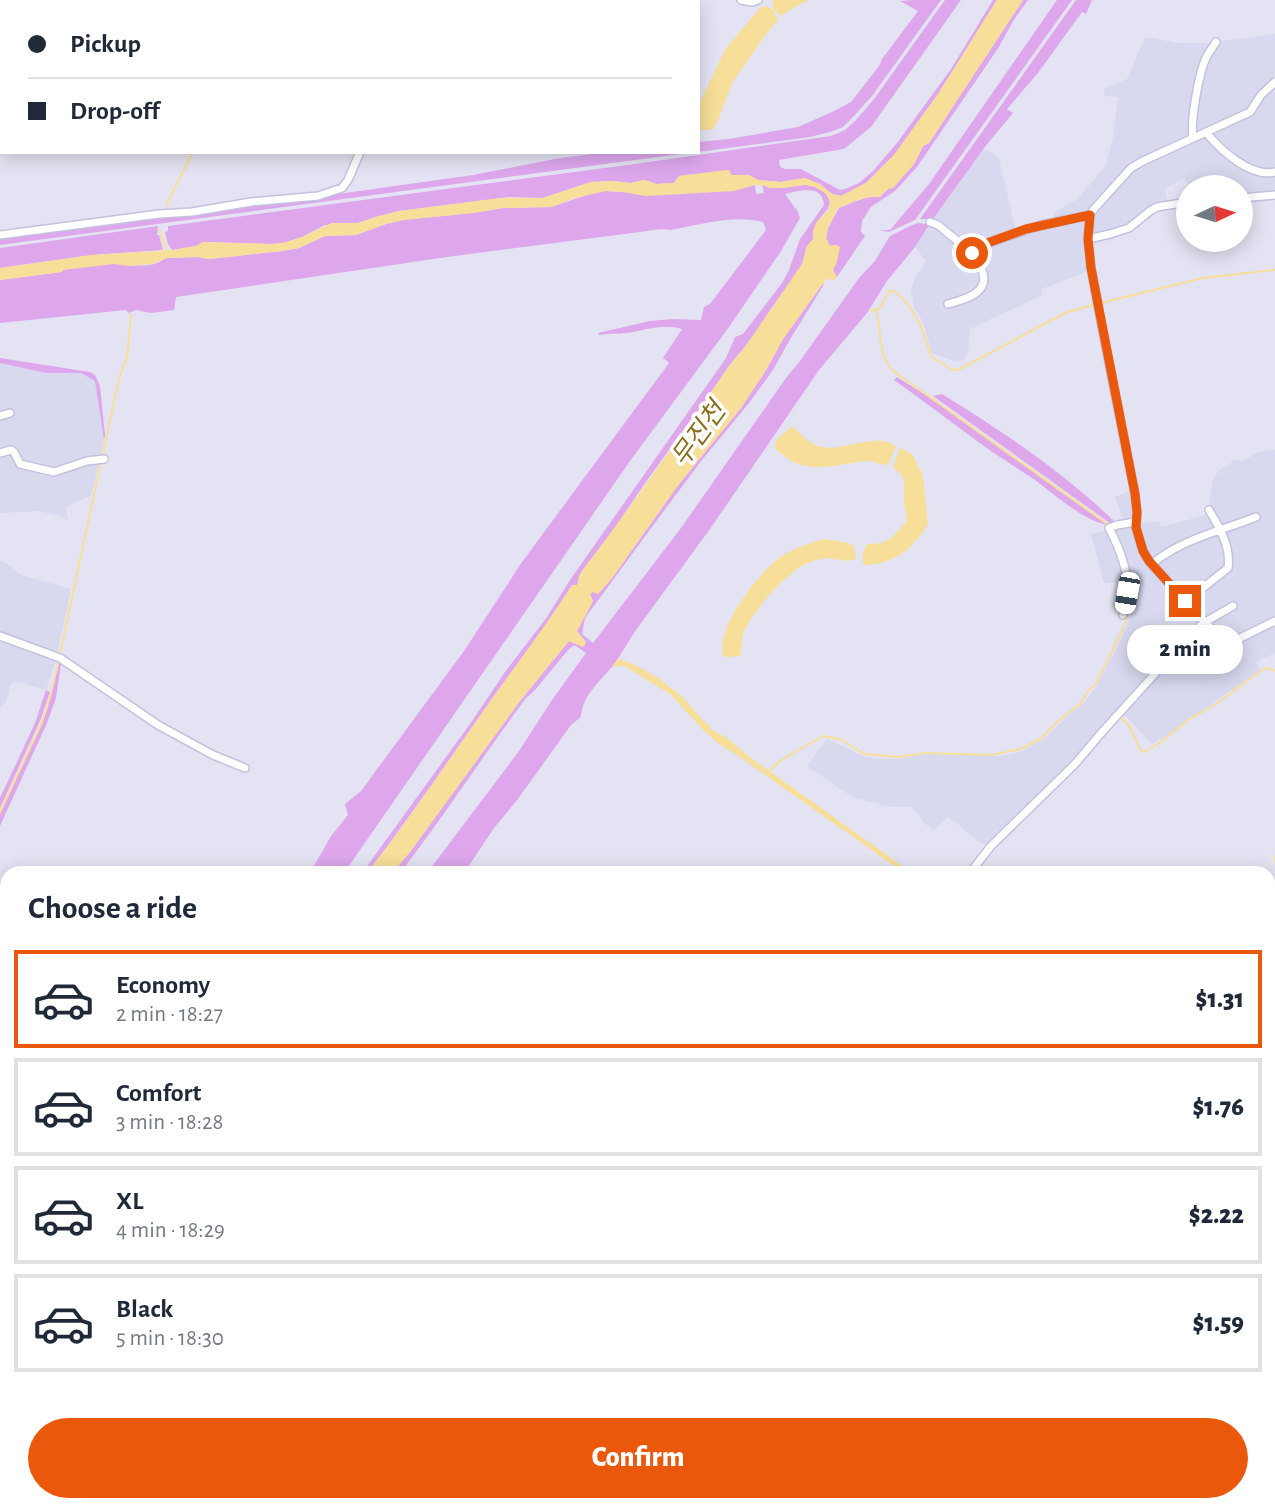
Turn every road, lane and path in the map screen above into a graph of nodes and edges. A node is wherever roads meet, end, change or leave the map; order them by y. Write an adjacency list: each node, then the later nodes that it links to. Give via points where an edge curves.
1 (741, 0): 2 (street)
2 (758, 0)
3 (1216, 43): 6 (street, via 1201,77)
4 (1275, 82): 5 (street, via 1250,111)
5 (1206, 132): 6 (street); 8 (street, via 1225,154 1266,173)
6 (1193, 138): 12 (street, via 1131,168)
7 (359, 154): 14 (street, via 342,188 318,196)
8 (1275, 172)
9 (1275, 195): 10 (street)
10 (1253, 197)
11 (1176, 204): 15 (street, via 1157,207 1129,228)
12 (1090, 215): 15 (street); 16 (street, via 1026,229 979,246)
13 (930, 222): 16 (street)
14 (0, 235)
15 (1088, 239): 24 (street, via 1135,494)
16 (972, 253): 17 (street, via 984,278 981,287 967,299)
17 (948, 304)
18 (10, 413): 19 (street)
19 (0, 416)
20 (0, 453): 21 (street, via 11,450 20,464 54,472)
21 (101, 459)
22 (1209, 510): 25 (street)
23 (1255, 517): 25 (street)
24 (1136, 522): 26 (street, via 1143,551); 29 (street, via 1109,528 1127,582)
25 (1220, 529): 26 (street); 27 (street, via 1228,568)
26 (1152, 564): 27 (street)
27 (1185, 601): 31 (street)
28 (1233, 606): 31 (street)
29 (1123, 615)
30 (1275, 621): 31 (street, via 1227,644)
31 (1205, 622): 34 (street)
32 (0, 636): 33 (street, via 58,657 168,731)
33 (245, 768)
34 (975, 866)

